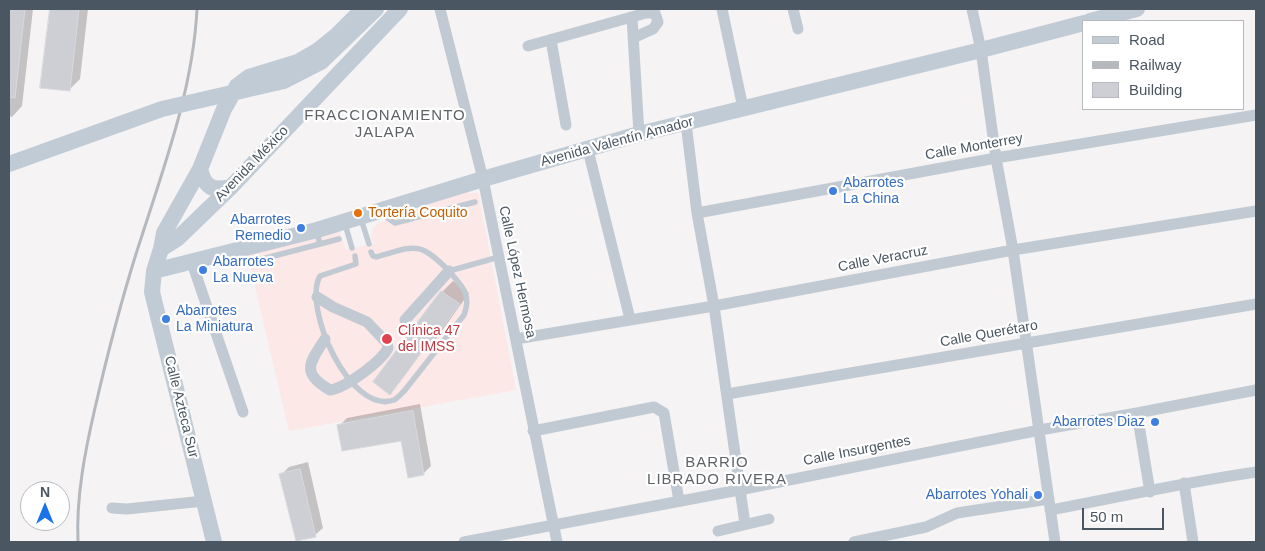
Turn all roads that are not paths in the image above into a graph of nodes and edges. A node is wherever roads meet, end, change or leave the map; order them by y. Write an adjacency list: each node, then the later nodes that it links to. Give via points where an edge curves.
1 (363, 9): 25 (street, via 317,51 298,62 249,76 236,86)
2 (376, 9): 24 (street, bridge, via 321,62 284,80 162,109)
3 (400, 9): 27 (street, Avenida México)
4 (440, 9): 26 (street, Calle López Hermosa)
5 (722, 9): 17 (street)
6 (793, 9): 12 (street)
7 (972, 9): 16 (street)
8 (1137, 9): 10 (street)
9 (632, 18): 13 (street); 13 (street, via 656,14 658,22 653,29); 14 (street)
10 (1094, 20)
11 (1082, 24): 16 (street, Avenida Valentín Amador)
12 (798, 29)
13 (633, 38): 21 (street)
14 (551, 40): 15 (street); 20 (street)
15 (528, 46)
16 (981, 50): 17 (street, Avenida Valentín Amador); 23 (street)
17 (743, 108): 19 (street, Avenida Valentín Amador)
18 (1256, 115): 23 (street, Calle Monterrey)
19 (686, 123): 21 (street, Avenida Valentín Amador); 31 (street)
20 (566, 125)
21 (639, 134): 22 (street, Avenida Valentín Amador)
22 (588, 150): 26 (street, Avenida Valentín Amador); 50 (street)
23 (996, 158): 31 (street, Calle Monterrey); 39 (street)
24 (9, 164)
25 (200, 169): 27 (street, via 203,181 213,189); 38 (street, via 164,233)
26 (483, 179): 30 (street, Avenida Valentín Amador); 42 (street, Calle López Hermosa)
27 (231, 187): 38 (street, Avenida México, via 177,239)
28 (475, 202): 30 (lane, via 395,223)
29 (1256, 211): 39 (street, Calle Veracruz)
30 (378, 212): 32 (street, Avenida Valentín Amador)
31 (697, 213): 49 (street)
32 (360, 217): 33 (street, Avenida Valentín Amador); 36 (lane)
33 (344, 222): 34 (street, Avenida Valentín Amador); 37 (lane)
34 (318, 237): 35 (lane); 43 (lane); 44 (street, Avenida Valentín Amador)
35 (339, 239)
36 (369, 244)
37 (352, 248)
38 (161, 249): 45 (street)
39 (1014, 250): 49 (street, Calle Veracruz); 54 (street)
40 (371, 252): 46 (lane, via 376,257 409,248 422,249)
41 (355, 256): 47 (lane, via 356,264 320,276 316,286)
42 (499, 257): 46 (lane); 53 (street, Calle López Hermosa)
43 (262, 259)
44 (192, 263): 45 (street, Avenida Valentín Amador); 58 (street)
45 (154, 271): 66 (street, Calle Azteca Sur, via 152,292)
46 (449, 271): 51 (street); 55 (lane, via 467,296 464,315 405,390 396,399 374,401 361,393)
47 (317, 298): 52 (lane); 55 (street, via 367,322 387,343 383,357)
48 (1256, 304): 54 (street, Calle Querétaro)
49 (714, 306): 50 (street, Calle Veracruz); 57 (street)
50 (630, 319): 53 (street, Calle Veracruz)
51 (405, 320)
52 (325, 339): 55 (lane); 55 (street, via 311,360 313,378 330,390)
53 (516, 339): 61 (street, Calle López Hermosa)
54 (1026, 343): 57 (street, Calle Querétaro); 60 (street)
55 (350, 380)
56 (1256, 390): 59 (street, Calle Insurgentes)
57 (726, 394): 64 (street)
58 (243, 412)
59 (1137, 413): 60 (street, Calle Insurgentes); 65 (street)
60 (1040, 430): 64 (street, Calle Insurgentes); 68 (street)
61 (534, 431): 67 (street, via 654,408 664,413); 71 (street, Calle López Hermosa)
62 (1256, 472): 63 (street)
63 (1184, 483): 65 (street); 79 (street)
64 (739, 490): 67 (street, Calle Insurgentes); 72 (street)
65 (1150, 492): 68 (street)
66 (204, 501): 69 (street); 74 (street, Calle Azteca Sur)
67 (679, 501): 71 (street, Calle Insurgentes)
68 (1050, 505): 77 (street, via 958,513 926,527); 78 (street)
69 (112, 508)
70 (769, 519): 72 (street)
71 (553, 524): 75 (street, Calle Insurgentes); 76 (street, Calle López Hermosa)
72 (745, 524): 73 (street)
73 (718, 531)
74 (214, 542)
75 (464, 542)
76 (556, 542)
77 (854, 542)
78 (1055, 542)
79 (1193, 542)

